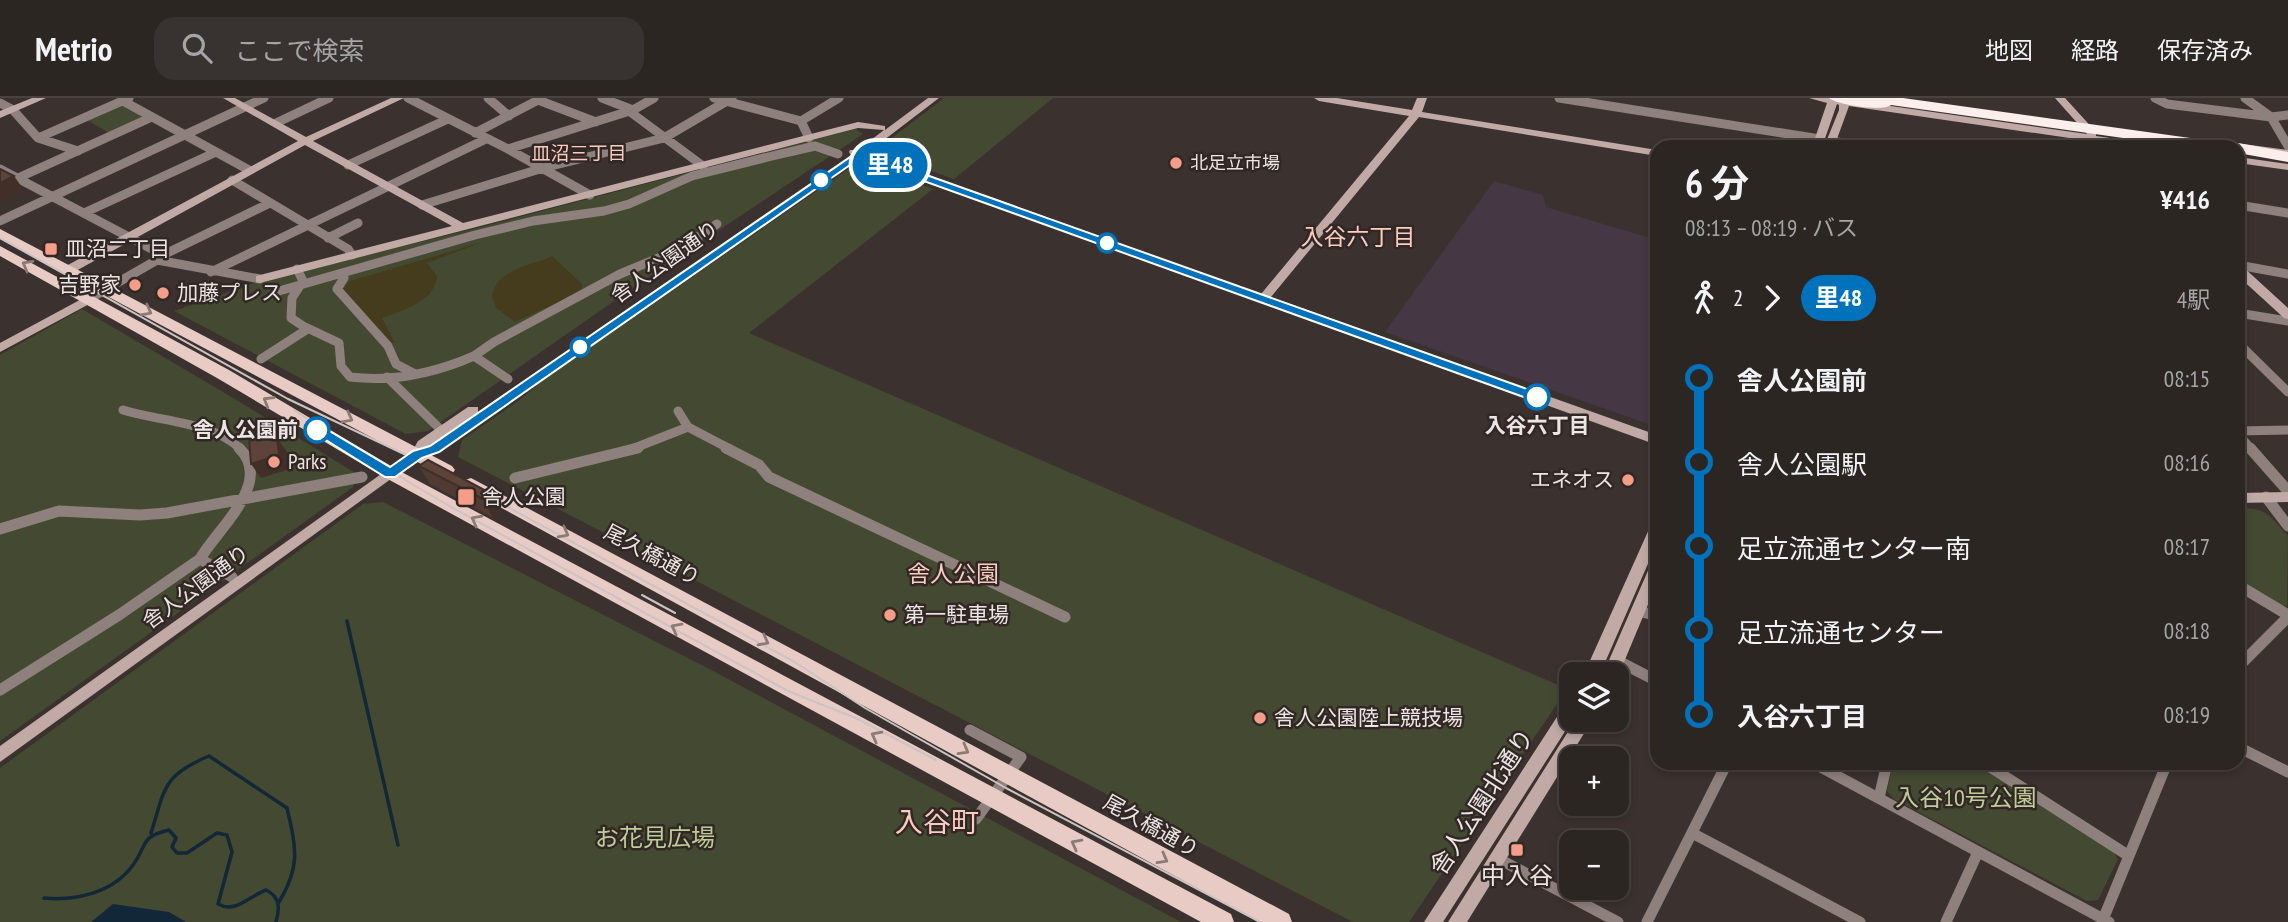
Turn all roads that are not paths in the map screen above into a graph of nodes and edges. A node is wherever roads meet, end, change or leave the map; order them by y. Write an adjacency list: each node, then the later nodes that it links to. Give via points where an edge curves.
1 (41, 98): 30 (street)
2 (228, 98): 29 (street)
3 (264, 98): 29 (street)
4 (329, 98): 41 (street)
5 (399, 98): 57 (street)
6 (408, 98): 38 (street)
7 (488, 98): 34 (street)
8 (602, 98): 31 (street)
9 (654, 98): 31 (street)
10 (714, 98): 26 (street)
11 (839, 98): 39 (street)
12 (921, 98): 43 (street, 舎人公園通り)
13 (934, 98): 65 (street, 舎人公園通り)
14 (1319, 98): 32 (street)
15 (1422, 98): 32 (street)
16 (1559, 98): 27 (street)
17 (1814, 98): 25 (street)
18 (1871, 98): 55 (highway)
19 (1893, 98): 42 (street)
20 (2060, 98): 42 (street)
21 (2155, 98): 37 (street, via 2167,104)
22 (2245, 98): 37 (street)
23 (126, 99): 36 (street); 46 (street)
24 (540, 99): 34 (street); 40 (street)
25 (1838, 99): 49 (street); 52 (street); 54 (highway)
26 (730, 100): 39 (street); 47 (street)
27 (1609, 102): 51 (street)
28 (0, 103): 30 (street)
29 (244, 107): 41 (street); 45 (street)
30 (13, 110): 33 (street); 46 (street)
31 (631, 111): 40 (street); 47 (street)
32 (1416, 114): 64 (street); 109 (street)
33 (0, 115)
34 (509, 116): 44 (street)
35 (2288, 116): 37 (street)
36 (152, 117): 45 (street); 62 (street)
37 (2271, 117): 58 (street)
38 (448, 119): 44 (street); 68 (street)
39 (801, 121): 48 (street)
40 (596, 122): 59 (street)
41 (276, 123): 57 (street)
42 (2083, 125): 49 (street); 56 (street)
43 (881, 128): 48 (street, via 864,124); 65 (street, 舎人公園通り)
44 (475, 133): 50 (street)
45 (185, 135): 63 (street); 78 (street)
46 (38, 138): 62 (street)
47 (664, 138): 70 (street); 72 (street)
48 (809, 138): 72 (street)
49 (2097, 138): 53 (street)
50 (486, 139): 59 (street); 76 (street)
51 (1808, 140)
52 (1825, 140)
53 (2109, 140)
54 (2122, 140)
55 (2180, 140)
56 (2184, 140)
57 (305, 141): 68 (street); 73 (street)
58 (2288, 146)
59 (508, 149): 70 (street)
60 (2245, 149): 66 (street)
61 (2245, 149): 66 (highway)
62 (78, 151): 74 (street)
63 (216, 152): 73 (street); 82 (street)
64 (1650, 152)
65 (849, 153): 72 (street, via 815,146); 109 (street); 130 (street, 舎人公園通り, via 434,449)
66 (2288, 156)
67 (2245, 160): 69 (highway)
68 (348, 165): 76 (street)
69 (2288, 165)
70 (542, 168): 77 (street); 80 (street)
71 (0, 169): 74 (street)
72 (704, 169): 77 (street); 95 (street, via 629,204 532,217)
73 (250, 170): 75 (street)
74 (18, 178): 78 (street)
75 (232, 180): 79 (street); 90 (street)
76 (387, 186): 80 (street); 86 (street)
77 (590, 195): 87 (street)
78 (53, 197): 82 (street); 84 (street)
79 (270, 203): 86 (street); 96 (street)
80 (422, 205): 87 (street)
81 (2245, 206): 83 (street)
82 (85, 213): 90 (street)
83 (2288, 213)
84 (0, 221)
85 (358, 223): 91 (street)
86 (306, 225): 91 (street); 100 (street)
87 (462, 227): 92 (street)
88 (716, 229): 116 (street, via 680,250 620,274)
89 (0, 233): 98 (main road, 尾久橋通り)
90 (129, 237): 96 (street); 98 (street)
91 (328, 238): 94 (street)
92 (409, 241): 94 (street); 95 (street)
93 (0, 250): 108 (main road, one-way to 93)
94 (352, 255): 99 (street)
95 (412, 255): 101 (street)
96 (160, 258): 100 (street); 106 (street)
97 (2245, 268): 103 (street)
98 (70, 269): 106 (main road, 尾久橋通り)
99 (297, 269): 104 (street); 105 (street, via 303,281)
100 (211, 272): 104 (street)
101 (343, 272): 105 (street); 118 (street, via 337,289 388,346 396,364)
102 (2245, 274): 111 (street)
103 (2288, 274)
104 (260, 279)
105 (300, 285): 107 (street); 113 (street, via 291,318)
106 (106, 290): 108 (street); 130 (main road, 尾久橋通り, one-way to 130)
107 (279, 291)
108 (89, 299): 114 (street); 131 (main road, one-way to 108)
109 (1263, 299): 128 (street)
110 (2245, 314): 112 (street)
111 (2288, 315)
112 (2288, 321)
113 (306, 330): 117 (street); 119 (street, via 339,343 342,370 350,377)
114 (0, 348)
115 (2245, 350): 121 (street)
116 (474, 356): 118 (street); 120 (street)
117 (261, 359)
118 (415, 374): 119 (street)
119 (387, 377): 124 (street)
120 (508, 379)
121 (2288, 392)
122 (124, 410): 135 (street, via 227,435 249,464)
123 (678, 411): 125 (street)
124 (438, 427)
125 (688, 427): 133 (street, via 637,448); 149 (street, via 759,465 769,477)
126 (2288, 430): 127 (street)
127 (2245, 432)
128 (1650, 437)
129 (2245, 440): 134 (street)
130 (417, 454): 131 (street, 舎人公園通り); 175 (main road, 尾久橋通り, one-way to 175)
131 (390, 473): 160 (street, 舎人公園通り); 174 (main road, one-way to 131)
132 (362, 477): 135 (street)
133 (515, 478)
134 (2288, 491)
135 (245, 497): 140 (street, via 167,513 59,511); 142 (street)
136 (2266, 497): 137 (street); 138 (street); 139 (street)
137 (2288, 497)
138 (2245, 498)
139 (2288, 526)
140 (0, 529)
141 (1650, 543): 151 (street)
142 (200, 559): 143 (street); 155 (street)
143 (232, 577)
144 (1650, 584): 146 (street)
145 (2245, 589): 148 (street)
146 (1639, 611): 147 (street); 152 (street)
147 (1650, 614)
148 (2288, 616): 150 (street)
149 (1065, 617)
150 (2245, 660)
151 (1597, 662)
152 (1616, 662)
153 (1629, 672): 154 (street)
154 (1650, 679)
155 (0, 690)
156 (1559, 728): 176 (street, 舎人公園北通り)
157 (970, 730): 168 (street, via 1021,757)
158 (1577, 732): 172 (street, 舎人公園北通り)
159 (2245, 750): 166 (street)
160 (0, 755)
161 (1724, 770): 169 (street)
162 (1826, 770): 167 (street)
163 (1885, 770): 167 (street)
164 (1995, 770): 171 (street)
165 (2164, 770): 171 (street)
166 (2288, 772)
167 (1879, 798): 170 (street)
168 (976, 819)
169 (1692, 833): 179 (street); 180 (street)
170 (1978, 852): 173 (street); 181 (street)
171 (2129, 856): 173 (street)
172 (1497, 858): 177 (street, 舎人公園北通り); 178 (street)
173 (2105, 921)
174 (1223, 922)
175 (1280, 922)
176 (1433, 922)
177 (1457, 922)
178 (1618, 922)
179 (1647, 922)
180 (1860, 922)
181 (1946, 922)

